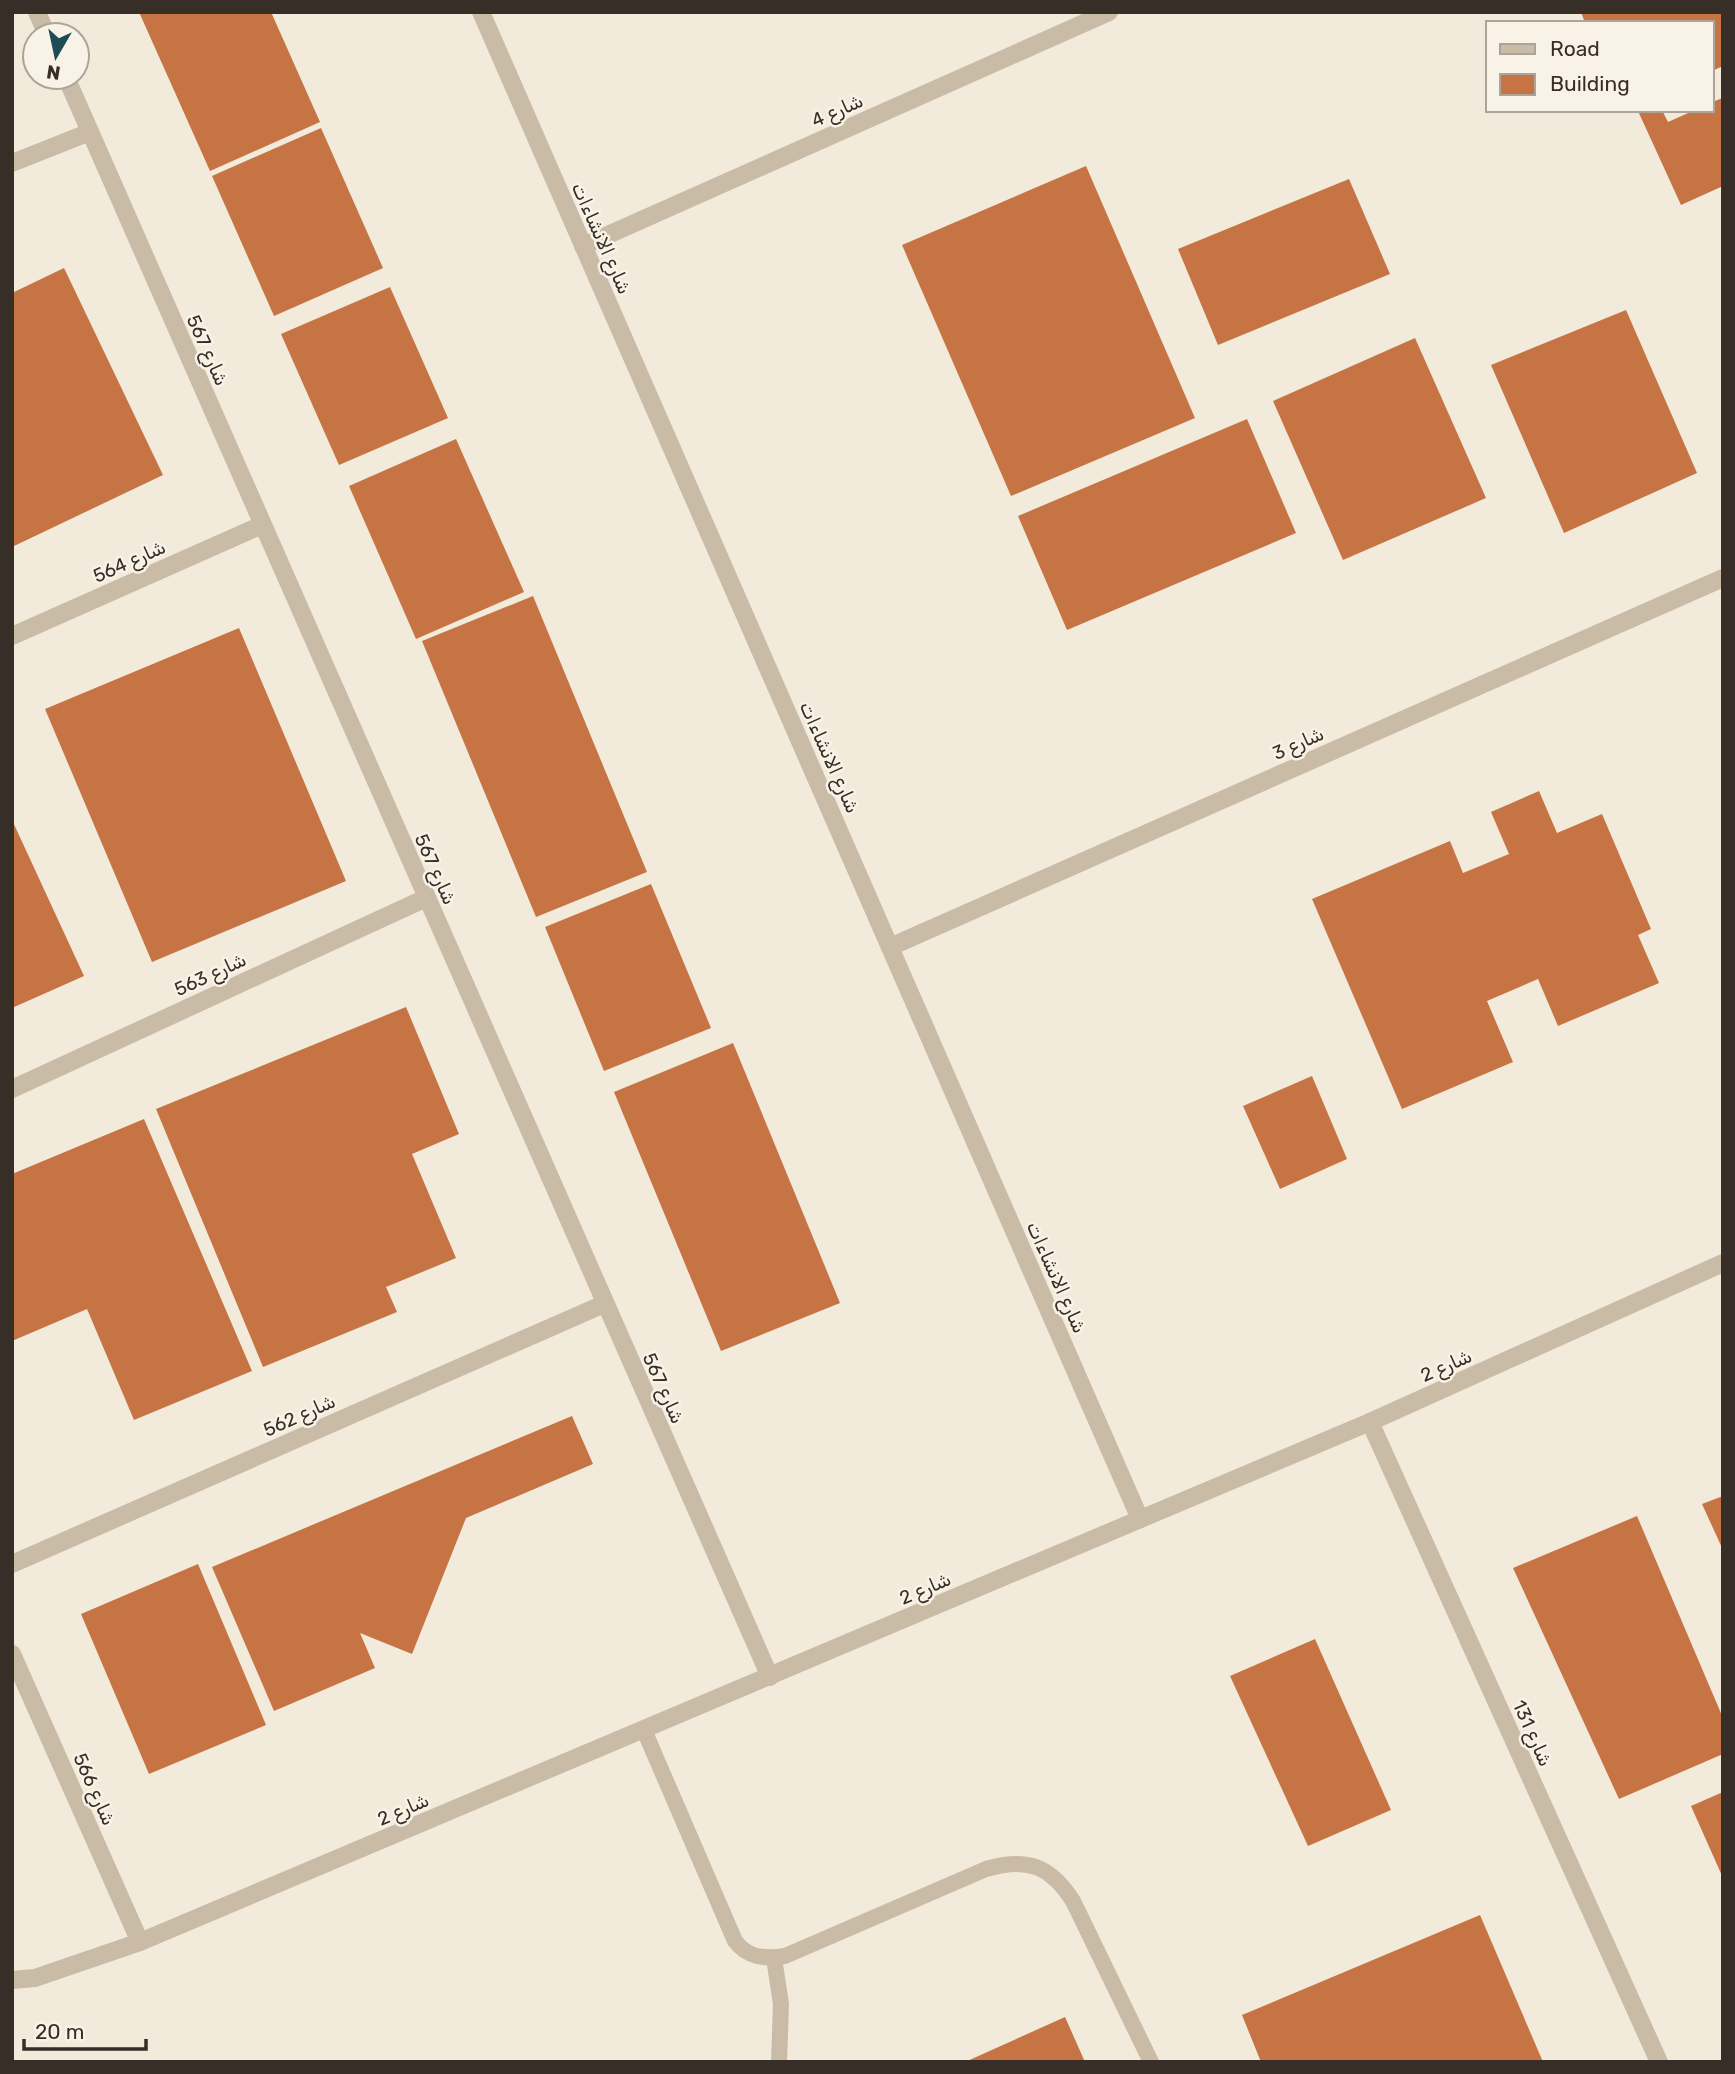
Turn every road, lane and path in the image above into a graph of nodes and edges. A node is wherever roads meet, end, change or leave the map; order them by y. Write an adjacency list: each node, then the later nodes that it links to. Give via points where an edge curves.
1 (481, 12): 6 (street, شارع الانشاءات)
2 (1109, 12): 6 (street, شارع 4)
3 (72, 91): 4 (street, شارع 567)
4 (90, 132): 5 (street); 7 (street, شارع 567)
5 (12, 163)
6 (583, 246): 11 (street, شارع الانشاءات)
7 (262, 525): 9 (street, شارع 564); 10 (street, شارع 567)
8 (1723, 578): 11 (street, شارع 3)
9 (12, 636)
10 (426, 898): 12 (street, شارع 563); 14 (street, شارع 567)
11 (890, 947): 16 (street, شارع الانشاءات)
12 (12, 1089)
13 (1723, 1263): 15 (street, شارع 2)
14 (604, 1304): 17 (street, شارع 562); 19 (street, شارع 567)
15 (1370, 1422): 16 (street, شارع 2); 26 (street, شارع 131)
16 (1140, 1519): 19 (street, شارع 2)
17 (12, 1564)
18 (12, 1654): 21 (street, شارع 566)
19 (770, 1677): 20 (street, شارع 2)
20 (644, 1730): 21 (street, شارع 2); 22 (lane, via 735,1941 744,1952)
21 (140, 1942): 23 (street, شارع 2, via 35,1978)
22 (774, 1958): 24 (lane, via 781,2004); 25 (lane, via 798,1952 986,1869 1008,1863 1036,1866 1059,1878 1073,1900)
23 (12, 1980)
24 (779, 2062)
25 (1152, 2062)
26 (1659, 2062)

